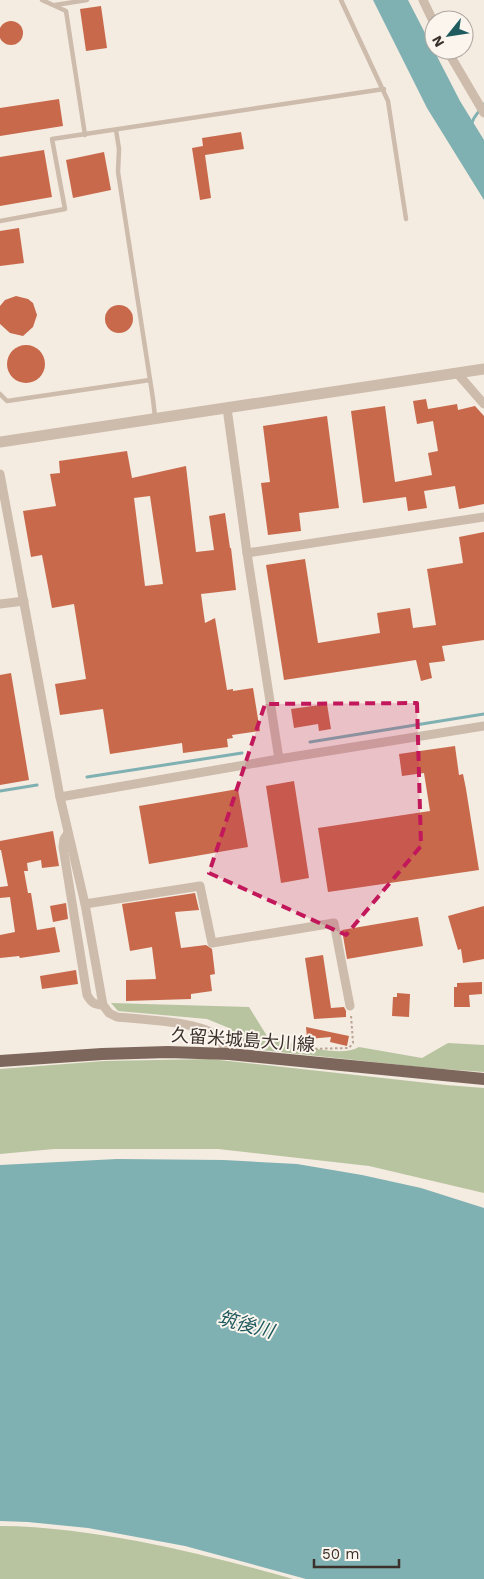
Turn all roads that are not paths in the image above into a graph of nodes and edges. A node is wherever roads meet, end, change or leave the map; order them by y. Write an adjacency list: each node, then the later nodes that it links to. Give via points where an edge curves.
1 (42, 0): 4 (lane)
2 (87, 0): 4 (lane)
3 (341, 0): 6 (lane)
4 (55, 5): 9 (lane, via 66,11)
5 (453, 60): 7 (street)
6 (384, 90): 8 (lane); 10 (lane)
7 (484, 113)
8 (116, 130): 9 (lane); 14 (lane, via 118,172)
9 (85, 134): 11 (lane, via 52,139 65,208)
10 (406, 219)
11 (0, 221)
12 (484, 369): 13 (street)
13 (457, 373): 16 (street); 17 (street)
14 (150, 380): 15 (lane, via 7,401); 18 (lane)
15 (0, 394)
16 (484, 404)
17 (227, 408): 18 (street); 22 (street)
18 (155, 418): 19 (street)
19 (0, 442)
20 (0, 474): 23 (street)
21 (484, 517): 22 (street)
22 (247, 554): 26 (street)
23 (24, 601): 24 (street); 27 (street)
24 (0, 604)
25 (484, 726): 26 (street)
26 (279, 759): 27 (street)
27 (60, 797): 28 (street)
28 (68, 833): 29 (street); 30 (street, via 63,847 87,994 91,1002)
29 (85, 904): 30 (street); 31 (street, via 200,886 212,943 334,923)
30 (103, 1005): 32 (street, via 117,1017 194,1026 212,1032)
31 (350, 1006)
32 (229, 1054): 33 (main road, 久留米城島大川線, via 102,1054); 34 (main road, 久留米城島大川線)
33 (0, 1061)
34 (484, 1079)

